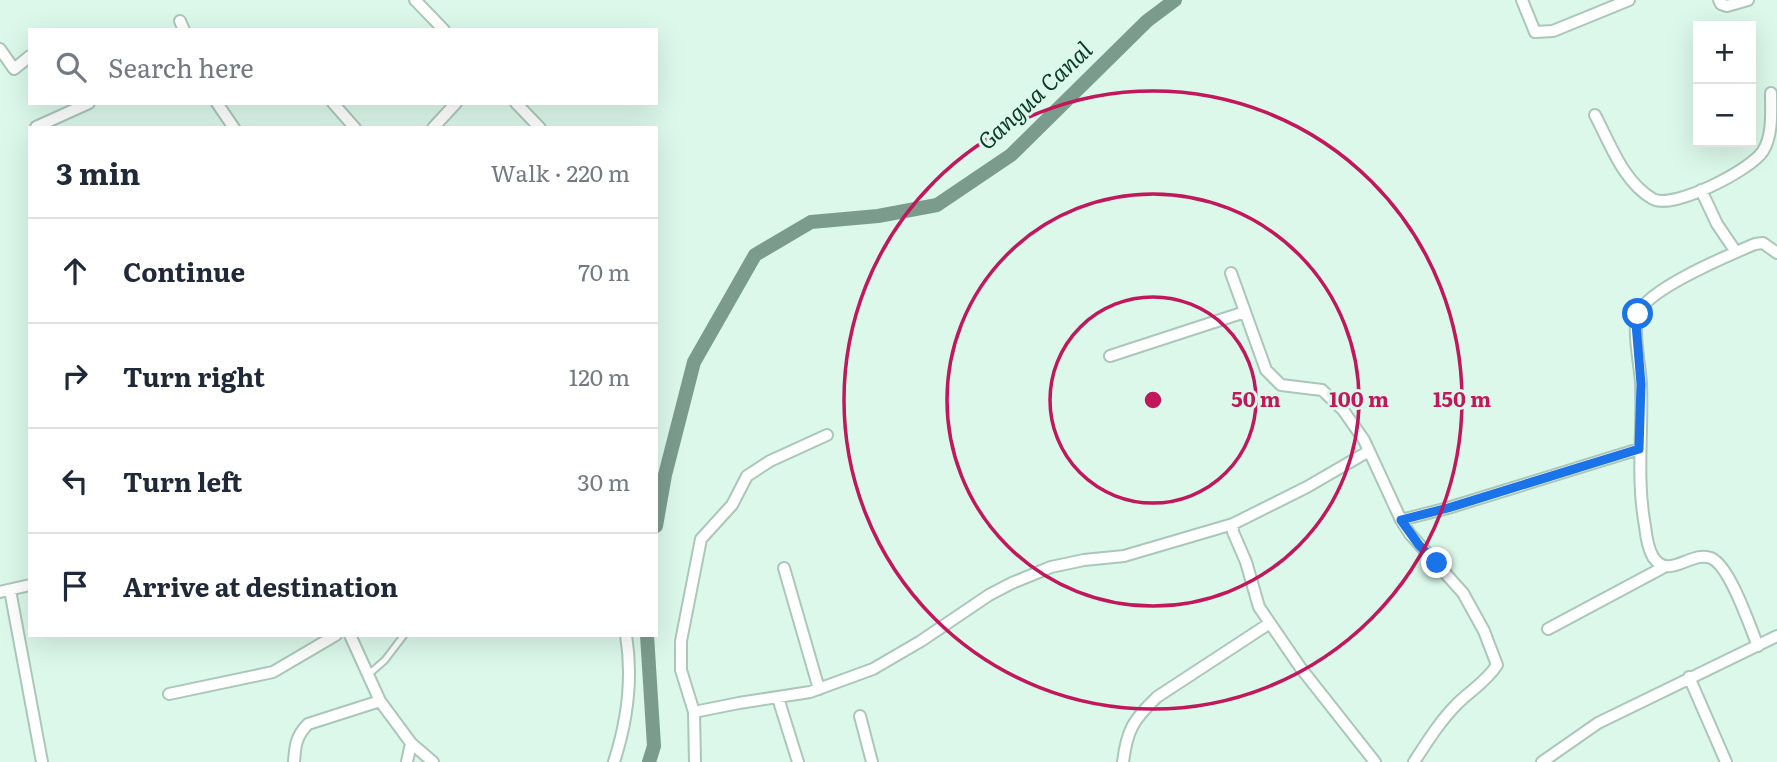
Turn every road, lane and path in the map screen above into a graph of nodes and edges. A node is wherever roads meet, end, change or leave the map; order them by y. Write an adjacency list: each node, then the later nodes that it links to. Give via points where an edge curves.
1 (415, 0): 6 (street)
2 (1522, 0): 3 (street, via 1535,32 1544,33)
3 (1629, 0)
4 (1719, 0): 5 (street, via 1727,6)
5 (1748, 0)
6 (442, 28)
7 (0, 49): 8 (street, via 14,69)
8 (28, 58)
9 (1771, 93): 21 (street, via 1771,124 1764,149 1750,166)
10 (85, 105): 16 (street)
11 (218, 105): 17 (street)
12 (335, 105): 18 (street)
13 (454, 105): 19 (street)
14 (518, 105): 20 (street)
15 (1595, 115): 21 (street, via 1627,174 1645,194 1664,202)
16 (38, 126)
17 (233, 126)
18 (353, 126)
19 (435, 126)
20 (538, 126)
21 (1701, 190): 22 (street)
22 (1736, 252): 23 (street, via 1763,243); 28 (street, via 1656,293 1638,314)
23 (1777, 253)
24 (1231, 273): 25 (street)
25 (1245, 312): 26 (street); 29 (street, via 1271,377 1281,384 1322,390 1343,410)
26 (1110, 356)
27 (827, 435): 50 (street, via 747,475 732,505 701,540 681,641 681,670)
28 (1639, 449): 30 (street); 32 (street, via 1646,535 1651,553)
29 (1369, 450): 30 (street); 31 (street)
30 (1401, 520): 63 (street, via 1464,593 1497,665 1458,703)
31 (1233, 524): 36 (street, via 1259,607); 46 (street, via 1124,556 1051,567 989,595 873,669)
32 (1664, 567): 37 (street); 43 (street, via 1701,557 1713,559 1738,597)
33 (784, 568): 46 (street)
34 (28, 585): 35 (street)
35 (5, 591): 53 (street)
36 (1270, 623): 61 (street, via 1157,697 1126,737); 62 (street)
37 (1548, 629)
38 (1777, 636): 43 (street)
39 (332, 637): 47 (street, via 273,671)
40 (351, 637): 44 (street)
41 (402, 637): 44 (lane)
42 (626, 637): 57 (street, via 627,706)
43 (1758, 646): 45 (street)
44 (367, 676): 49 (street)
45 (1689, 677): 64 (street, via 1598,723); 65 (street)
46 (819, 689): 48 (street)
47 (169, 694)
48 (778, 698): 50 (street); 59 (street)
49 (380, 701): 52 (street); 54 (street, via 308,724 295,744)
50 (694, 712): 58 (street)
51 (860, 716): 60 (street)
52 (411, 743): 55 (street); 56 (street)
53 (42, 762)
54 (294, 762)
55 (407, 762)
56 (433, 762)
57 (614, 762)
58 (695, 762)
59 (798, 762)
60 (872, 762)
61 (1123, 762)
62 (1375, 762)
63 (1413, 762)
64 (1542, 762)
65 (1726, 762)

